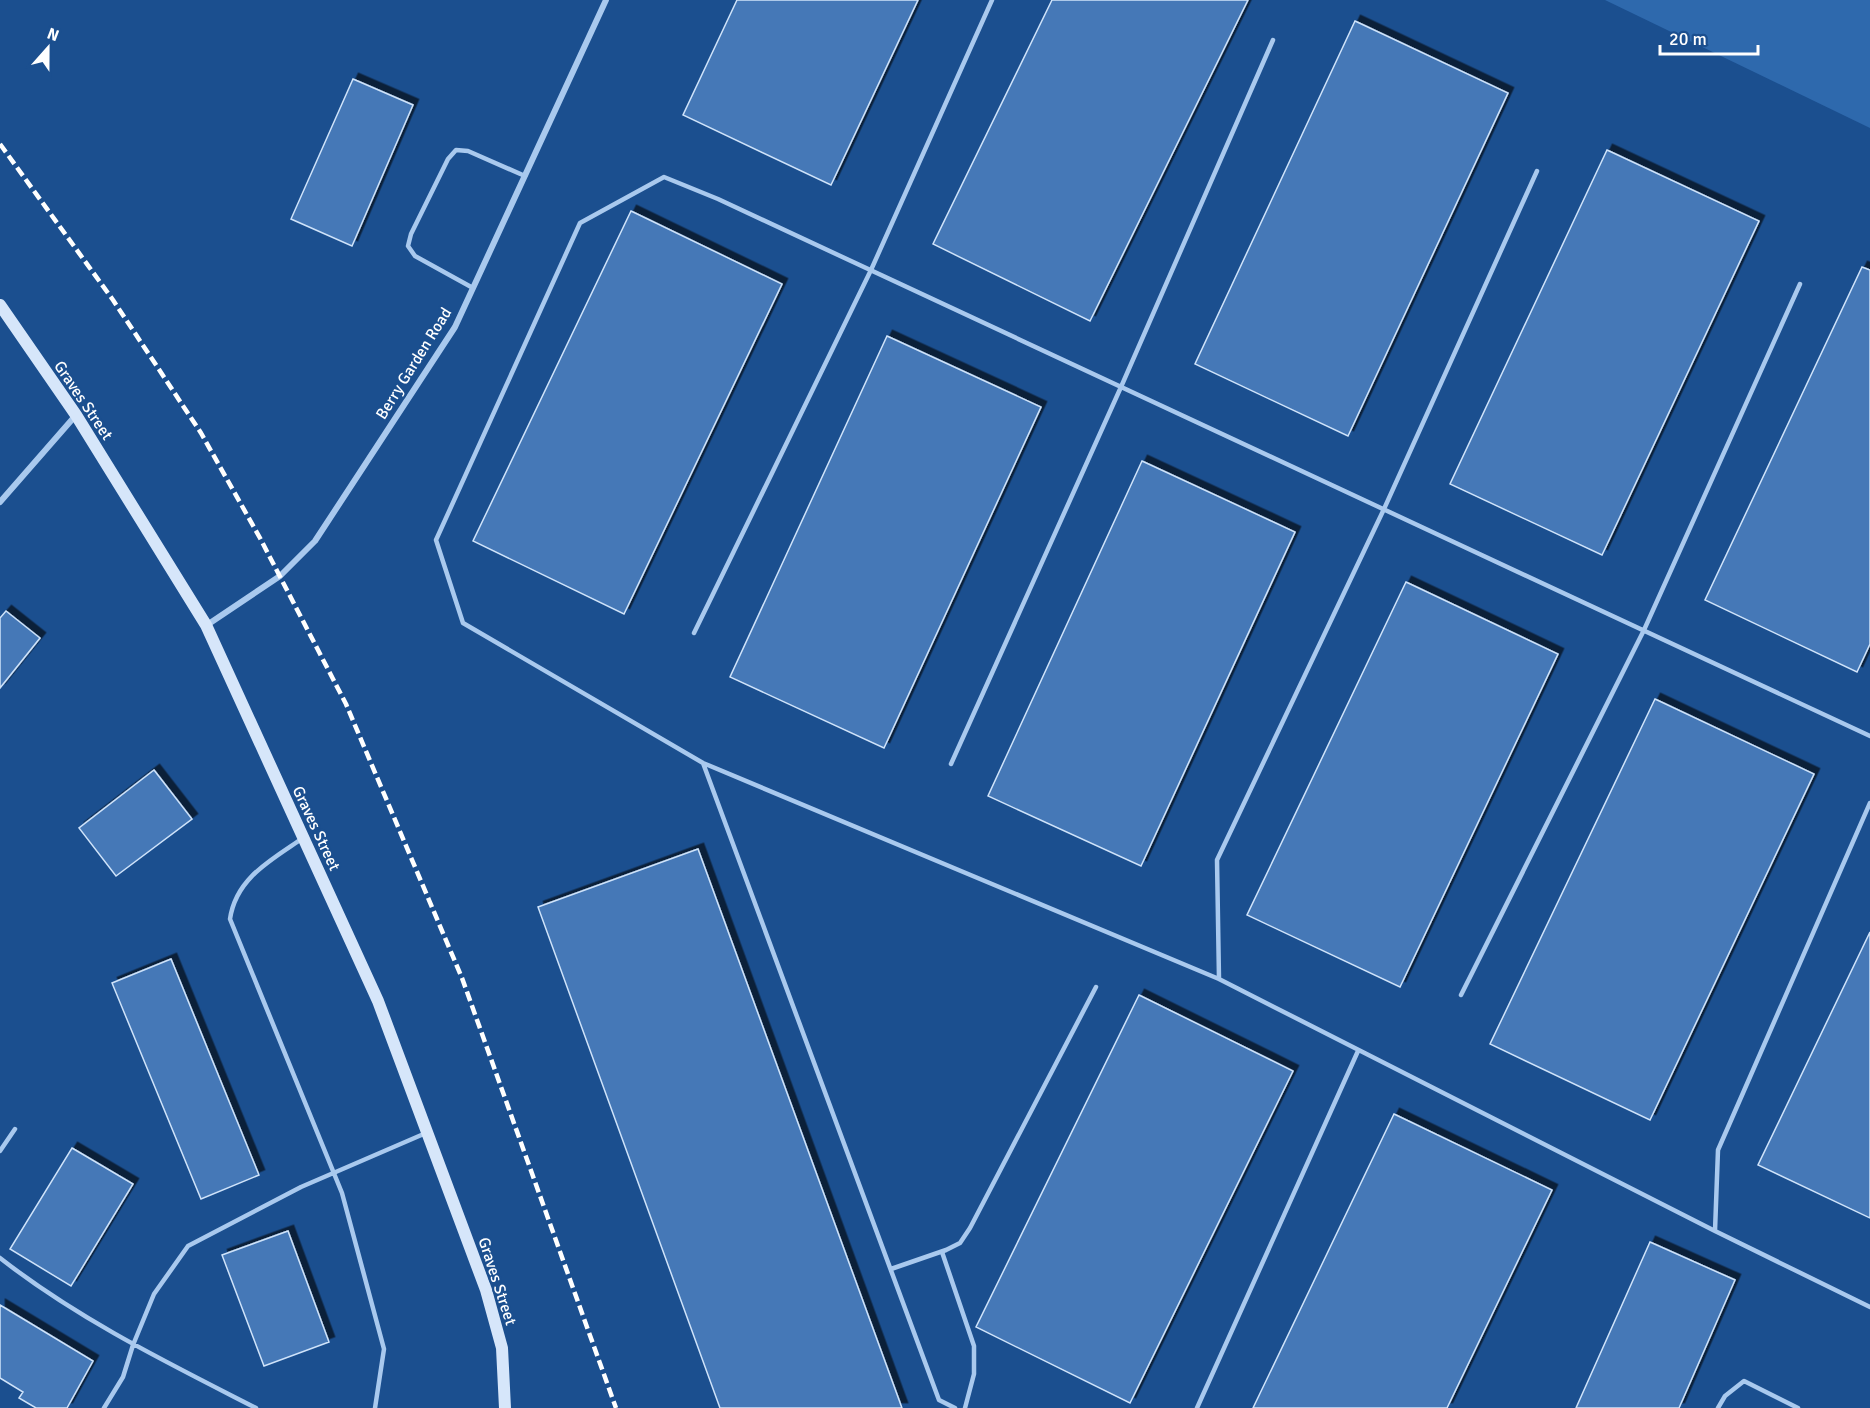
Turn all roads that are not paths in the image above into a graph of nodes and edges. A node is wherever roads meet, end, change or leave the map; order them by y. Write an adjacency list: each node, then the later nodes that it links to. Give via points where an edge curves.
1 (606, 0): 5 (street, Berry Garden Road)
2 (992, 0): 6 (lane)
3 (1273, 40): 10 (lane)
4 (1537, 171): 13 (lane)
5 (525, 176): 8 (street, Berry Garden Road); 8 (lane, via 468,151 456,150 411,234 408,246 415,256)
6 (871, 270): 10 (lane); 16 (lane); 18 (lane, via 664,177 580,223 436,540 463,623)
7 (1800, 284): 15 (lane)
8 (473, 288): 14 (street, Berry Garden Road, via 455,327 315,541 280,576)
9 (0, 305): 11 (street, Graves Street)
10 (1121, 387): 13 (lane); 19 (lane)
11 (76, 415): 12 (street); 14 (street, Graves Street)
12 (0, 502)
13 (1384, 509): 15 (lane); 22 (lane, via 1217,860)
14 (206, 626): 21 (street, Graves Street)
15 (1644, 630): 17 (lane); 24 (lane)
16 (694, 633)
17 (1870, 736)
18 (703, 763): 22 (lane); 33 (lane)
19 (951, 764)
20 (1870, 803): 30 (lane, via 1718,1150)
21 (303, 838): 27 (street, Graves Street, via 378,1001); 29 (lane, via 256,870 232,903 230,919)
22 (1219, 979): 25 (lane)
23 (1096, 987): 31 (lane, via 970,1227 960,1243)
24 (1461, 995)
25 (1358, 1051): 30 (lane); 42 (lane)
26 (15, 1129): 28 (lane)
27 (427, 1132): 29 (lane); 39 (street, Graves Street, via 486,1290 502,1348)
28 (0, 1151)
29 (333, 1173): 35 (lane, via 188,1246 154,1294); 38 (lane, via 342,1193 384,1349)
30 (1715, 1231): 34 (lane)
31 (942, 1252): 33 (lane); 41 (lane, via 974,1346 974,1374)
32 (0, 1258): 35 (lane, via 36,1286)
33 (891, 1269): 40 (lane, via 939,1400)
34 (1870, 1307)
35 (133, 1345): 36 (lane, via 123,1377); 37 (lane)
36 (104, 1408)
37 (256, 1408)
38 (375, 1408)
39 (505, 1408)
40 (955, 1408)
41 (965, 1408)
42 (1197, 1408)
43 (1718, 1408): 44 (lane, via 1725,1396 1744,1381)
44 (1798, 1408)

